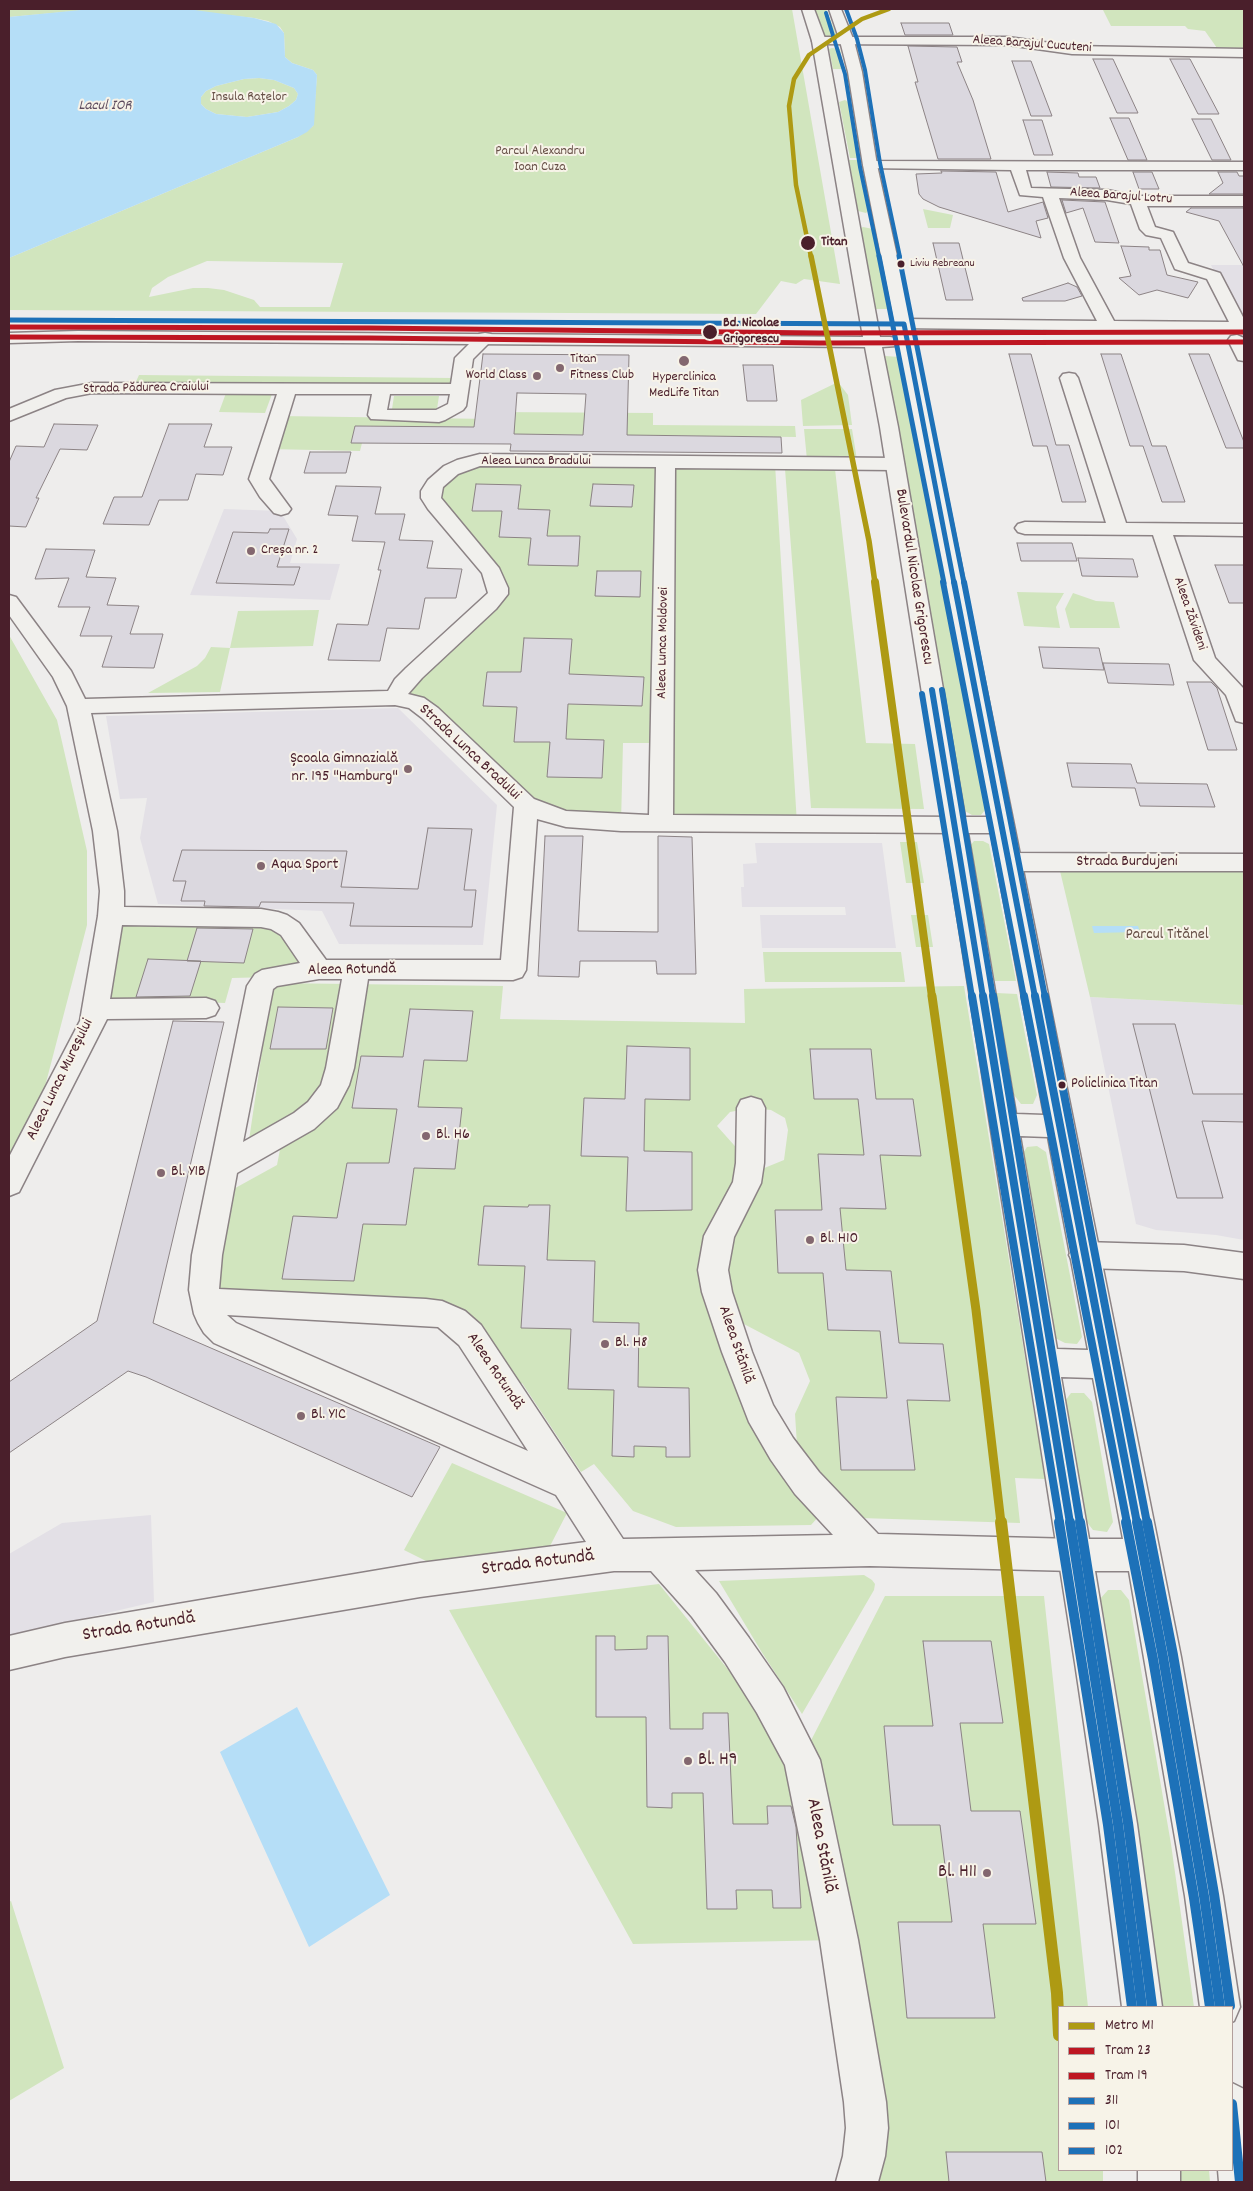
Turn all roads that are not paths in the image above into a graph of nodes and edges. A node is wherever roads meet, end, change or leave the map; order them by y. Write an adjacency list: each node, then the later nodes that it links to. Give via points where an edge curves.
1 (808, 9): 3 (street, Bulevardul Nicolae Grigorescu)
2 (835, 9): 4 (street)
3 (820, 41): 4 (street, Aleea Barajul Cucuteni); 13 (street, Bulevardul Nicolae Grigorescu)
4 (847, 41): 5 (street, Aleea Barajul Cucuteni, via 1008,41 1072,50); 6 (street)
5 (1244, 53)
6 (870, 165): 7 (street, Aleea Barajul Lotru); 15 (street)
7 (1017, 165): 8 (street, Aleea Barajul Lotru); 9 (street, Aleea Barajul Lotru, via 1026,192)
8 (1244, 166)
9 (1049, 192): 10 (street, Aleea Barajul Lotru, via 1107,195); 14 (street, via 1072,258)
10 (1137, 201): 11 (street, Aleea Barajul Lotru); 19 (street, via 1148,229 1167,234 1181,266 1214,276)
11 (1244, 201)
12 (9, 320): 13 (street)
13 (869, 324): 15 (street); 20 (street, Bulevardul Nicolae Grigorescu)
14 (1108, 325): 15 (street); 19 (street)
15 (905, 333): 19 (street, via 941,341); 20 (street); 41 (street)
16 (9, 338): 17 (street)
17 (444, 338): 18 (street); 21 (street)
18 (485, 338): 20 (street); 21 (street)
19 (1242, 338)
20 (873, 342): 28 (street, Bulevardul Nicolae Grigorescu)
21 (464, 358): 25 (street)
22 (1069, 378): 31 (street)
23 (288, 388): 24 (street, Strada Pădurea Craiului); 26 (street, Strada Pădurea Craiului, via 92,388 61,394); 29 (street, via 259,479)
24 (382, 388): 25 (street, Strada Pădurea Craiului); 25 (street, via 377,415 439,416 455,409)
25 (459, 389)
26 (9, 416)
27 (666, 463): 28 (street, Aleea Lunca Bradului); 35 (street, Aleea Lunca Bradului, via 480,460 464,464 440,478 431,491 434,505 492,572 498,594 414,673); 39 (street, Aleea Lunca Moldovei)
28 (894, 464): 40 (street, Bulevardul Nicolae Grigorescu)
29 (281, 509)
30 (1025, 528): 31 (street)
31 (1118, 529): 32 (street)
32 (1161, 530): 33 (street); 37 (street, Aleea Zăvideni, via 1205,660 1236,693)
33 (1244, 530)
34 (9, 601): 36 (street, via 63,676)
35 (395, 698): 36 (street, Strada Lunca Bradului); 38 (street, Strada Lunca Bradului, via 416,703 430,713)
36 (78, 706): 44 (street, Aleea Lunca Mureșului, via 105,831)
37 (1244, 716)
38 (526, 805): 39 (street, Strada Lunca Bradului, via 566,819); 46 (street, Aleea Rotundă, via 513,970)
39 (662, 824): 40 (street, Strada Lunca Bradului)
40 (955, 825): 41 (street, Strada Lunca Bradului); 50 (street, Bulevardul Nicolae Grigorescu)
41 (1002, 826): 42 (street)
42 (1009, 862): 43 (street, Strada Burdujeni); 51 (street)
43 (1244, 863)
44 (111, 916): 45 (street, via 278,921 290,929); 48 (street, Aleea Lunca Mureșului)
45 (319, 969): 46 (street, Aleea Rotundă); 52 (street, Aleea Rotundă, via 271,978 260,986)
46 (357, 969): 52 (street, via 340,1068 327,1100 304,1121)
47 (206, 1008): 48 (street)
48 (96, 1009): 53 (street, Aleea Lunca Mureșului, via 87,1034)
49 (751, 1108): 60 (street, Aleea Stănilă, via 747,1182 719,1236 713,1270 717,1292 760,1412 806,1483)
50 (1004, 1125): 51 (street); 57 (street, Bulevardul Nicolae Grigorescu)
51 (1060, 1126): 54 (street)
52 (227, 1165): 56 (street, Aleea Rotundă, via 204,1279)
53 (9, 1184)
54 (1084, 1255): 55 (street, via 1184,1258); 58 (street)
55 (1244, 1266)
56 (206, 1302): 59 (street, Aleea Rotundă, via 215,1324 236,1339); 59 (street, Aleea Rotundă, via 426,1312 454,1320 470,1335)
57 (1043, 1363): 58 (street); 63 (street, Bulevardul Nicolae Grigorescu)
58 (1106, 1364): 64 (street)
59 (569, 1485): 62 (street, Aleea Rotundă)
60 (870, 1550): 61 (street, Strada Rotundă); 63 (street, Strada Rotundă)
61 (658, 1553): 62 (street, Strada Rotundă); 69 (street, Aleea Stănilă, via 704,1605 737,1650 802,1760 839,1940 865,2102 867,2128)
62 (614, 1555): 65 (street, Strada Rotundă, via 420,1580 65,1640)
63 (1075, 1555): 64 (street, Strada Rotundă); 66 (street, Bulevardul Nicolae Grigorescu, via 1118,1824)
64 (1143, 1555): 67 (street, via 1194,1835)
65 (9, 1653)
66 (1142, 2006)
67 (1220, 2006)
68 (1233, 2114): 70 (street)
69 (857, 2182)
70 (1240, 2182)

